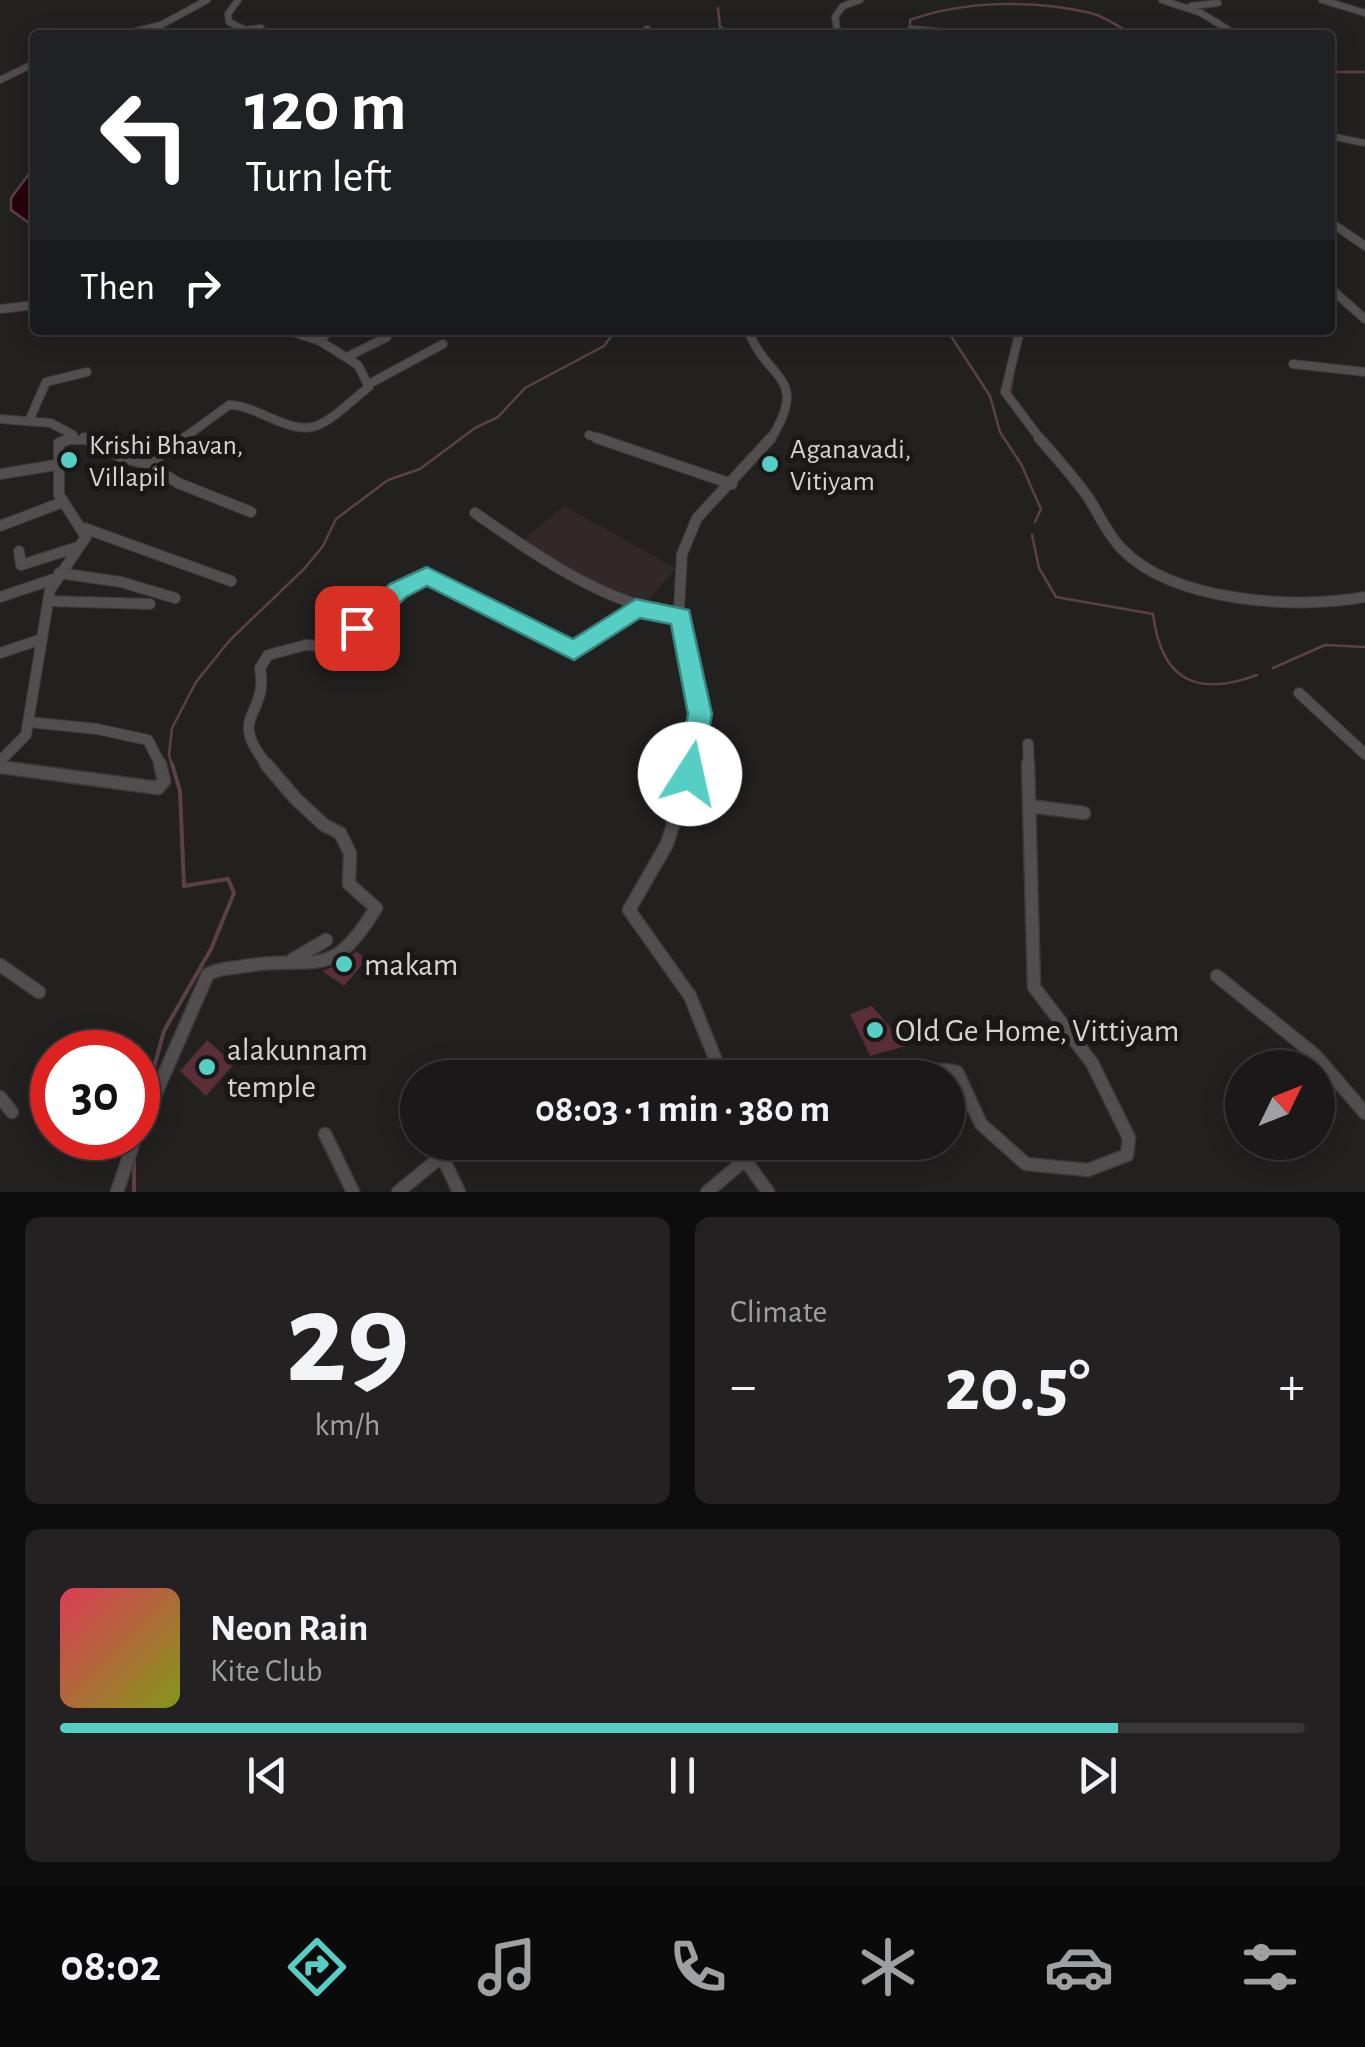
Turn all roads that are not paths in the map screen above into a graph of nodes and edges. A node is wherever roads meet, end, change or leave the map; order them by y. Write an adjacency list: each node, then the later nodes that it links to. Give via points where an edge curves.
1 (207, 0): 9 (street)
2 (238, 0): 10 (street, via 228,22)
3 (860, 0): 11 (street, via 842,6)
4 (1162, 0): 7 (street)
5 (1322, 0): 8 (street)
6 (1218, 3): 7 (street)
7 (1185, 7): 14 (street)
8 (1365, 14)
9 (140, 30)
10 (245, 30)
11 (837, 30)
12 (912, 30): 13 (street)
13 (939, 30)
14 (1230, 30)
15 (30, 64): 16 (street)
16 (0, 80)
17 (1365, 132): 19 (street)
18 (1335, 137): 19 (street)
19 (1362, 142)
20 (1335, 225): 21 (street)
21 (1365, 246)
22 (1335, 292): 25 (street)
23 (30, 306): 24 (street)
24 (0, 309)
25 (1365, 319)
26 (302, 335): 31 (street)
27 (325, 335): 31 (street)
28 (750, 335): 46 (street, via 754,350 780,370 786,392 776,427)
29 (1019, 335): 58 (street, via 1008,401 1130,558 1175,580 1247,600)
30 (387, 337): 33 (street)
31 (320, 341): 33 (street)
32 (443, 344): 37 (street)
33 (347, 358): 37 (street)
34 (1293, 364): 36 (street)
35 (87, 372): 39 (street, via 46,382)
36 (1365, 372)
37 (369, 384): 43 (street, via 304,429 244,403 229,405)
38 (4, 419): 39 (street); 40 (street)
39 (30, 421): 42 (street, via 50,422)
40 (0, 432)
41 (589, 434): 46 (street)
42 (73, 435): 43 (street, via 132,464); 44 (street, via 59,444)
43 (148, 464): 48 (street)
44 (56, 465): 45 (street); 47 (street)
45 (0, 474)
46 (732, 484): 62 (street, via 695,520 678,575)
47 (63, 502): 50 (street); 51 (street)
48 (252, 512)
49 (476, 514): 61 (street, via 539,558)
50 (0, 526)
51 (84, 528): 52 (street); 55 (street)
52 (78, 547): 53 (street, via 20,566); 54 (street)
53 (19, 551)
54 (57, 576): 56 (street); 57 (street, via 121,582); 59 (street)
55 (231, 582)
56 (0, 597)
57 (174, 598)
58 (1363, 600)
59 (48, 601): 60 (street); 63 (street)
60 (150, 604)
61 (632, 607): 62 (street); 73 (street, via 574,650 427,576 398,590 336,647 306,645 268,655 260,668 264,690 246,722 249,743 296,799 340,833 350,853 350,884 376,908 360,934 326,962 306,966)
62 (681, 616): 77 (street, via 700,714 690,774 662,858 629,910 690,996)
63 (42, 638): 64 (street); 66 (street)
64 (0, 653)
65 (1299, 693): 68 (street)
66 (29, 722): 69 (street); 69 (street, via 148,740 164,781 158,788)
67 (1028, 744): 70 (street)
68 (1365, 754)
69 (0, 764)
70 (1029, 806): 71 (street); 79 (street, via 1034,986 1092,1063 1129,1138 1126,1155 1088,1170 1026,1164 981,1124)
71 (1084, 813)
72 (326, 940): 73 (street)
73 (291, 960): 78 (street, via 226,965 208,974)
74 (0, 965): 76 (street)
75 (1218, 976): 82 (street, via 1302,1038)
76 (40, 992)
77 (717, 1060)
78 (160, 1078)
79 (965, 1088)
80 (0, 1097): 81 (street)
81 (12, 1112)
82 (1365, 1112)
83 (325, 1134): 87 (street)
84 (127, 1160): 86 (street)
85 (745, 1160): 90 (street); 91 (street)
86 (117, 1192)
87 (353, 1192)
88 (398, 1192): 89 (street, via 442,1156)
89 (459, 1192)
90 (708, 1192)
91 (768, 1192)

